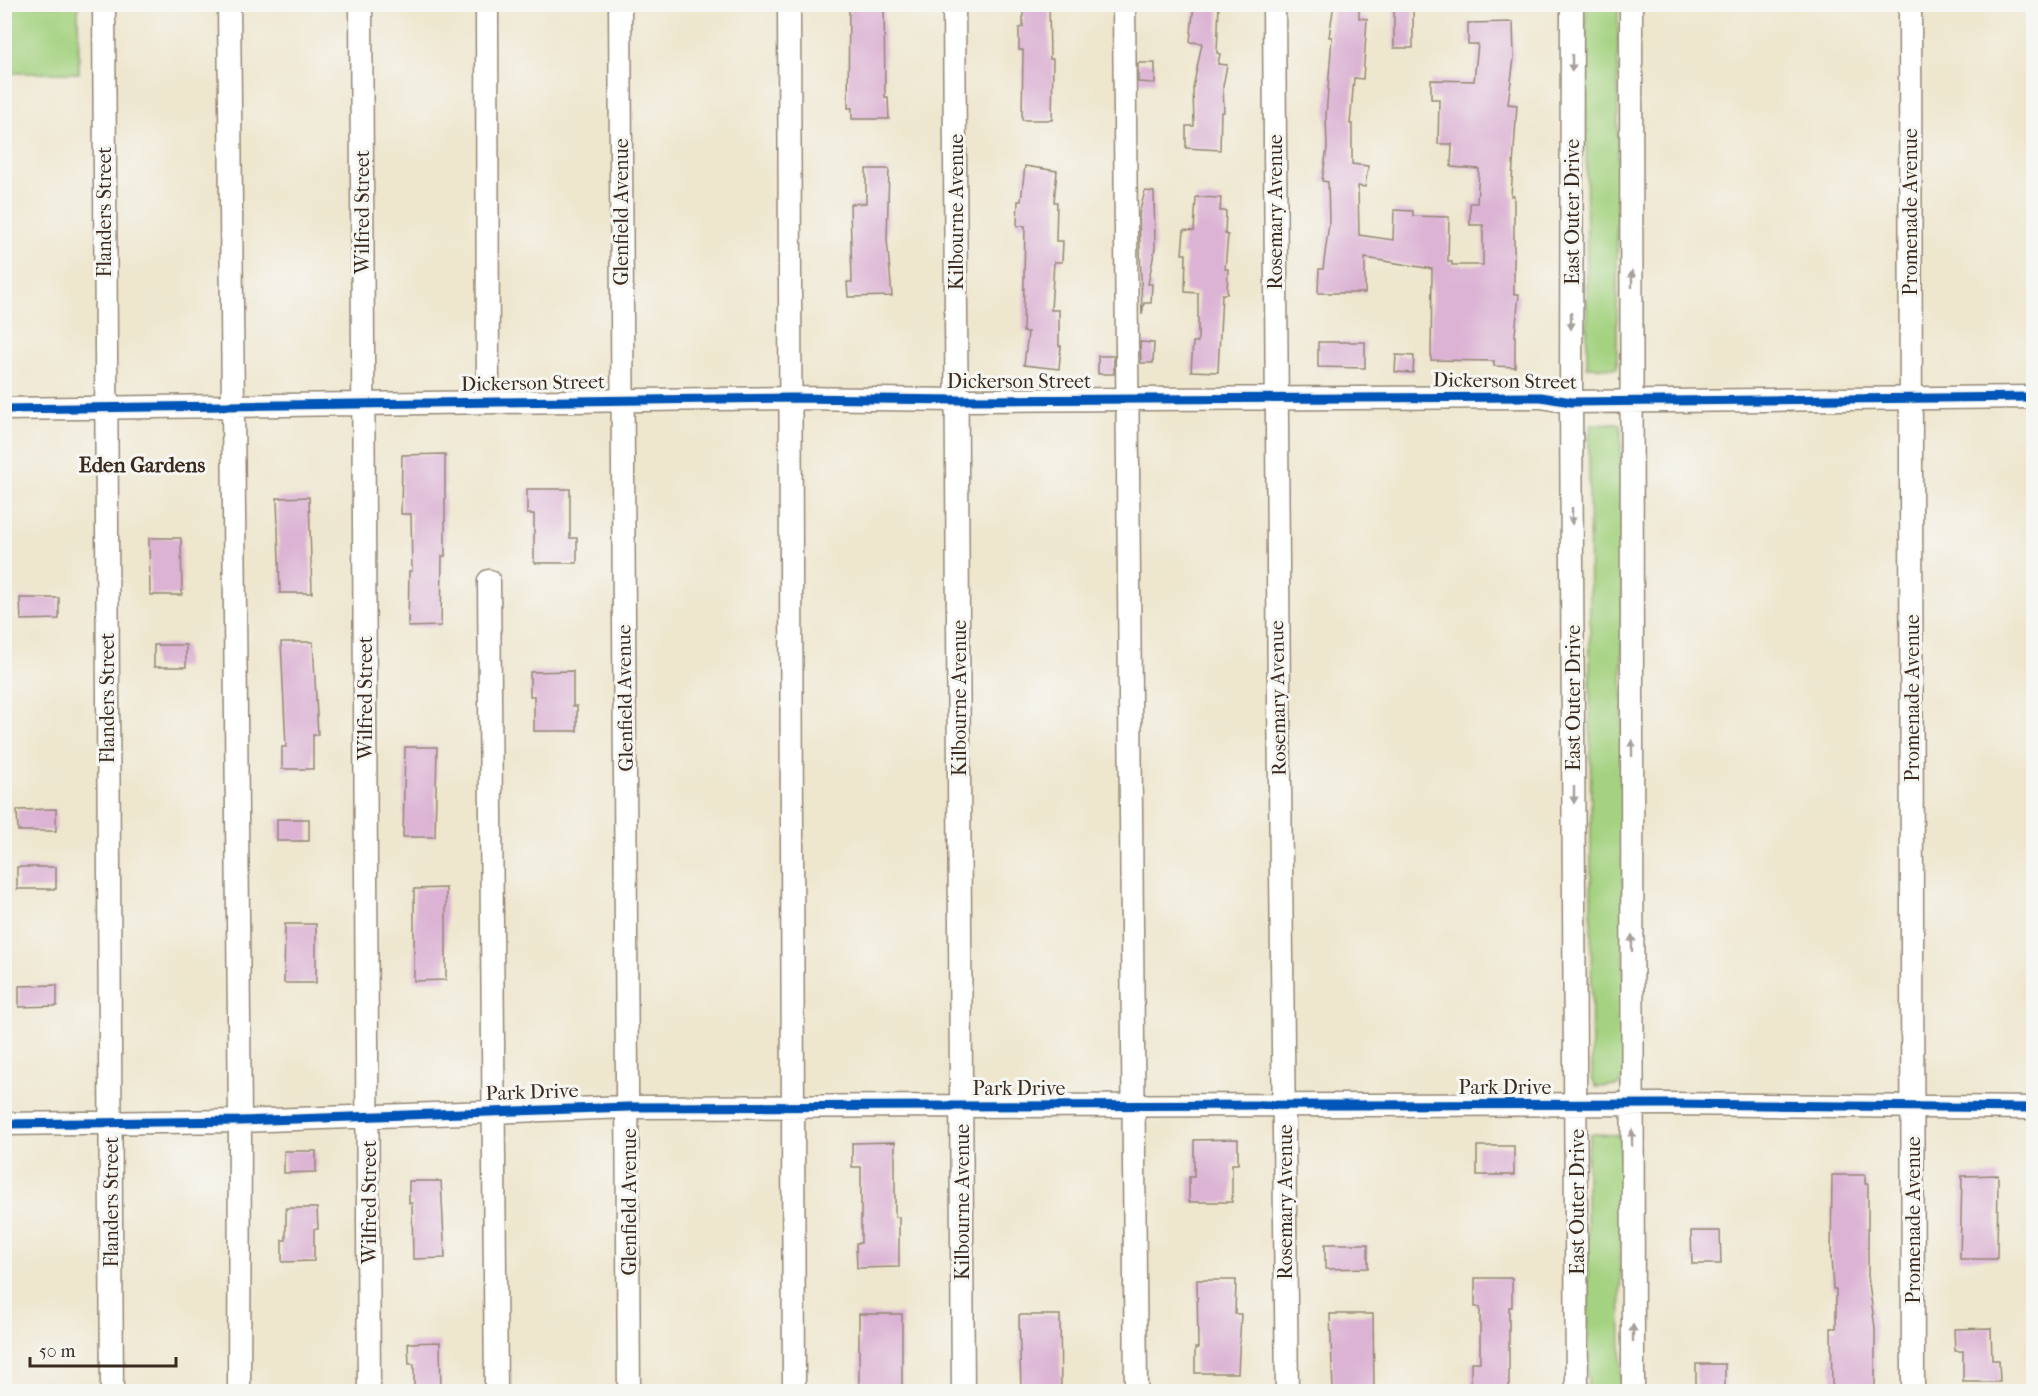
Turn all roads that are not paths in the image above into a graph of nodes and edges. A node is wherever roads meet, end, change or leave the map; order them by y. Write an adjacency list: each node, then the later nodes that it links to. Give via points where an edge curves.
1 (104, 4): 25 (street, Flanders Street)
2 (229, 4): 24 (street)
3 (361, 4): 23 (street, Wilfred Street)
4 (486, 4): 21 (street)
5 (620, 4): 18 (street, Glenfield Avenue)
6 (789, 4): 14 (street)
7 (954, 4): 19 (street, Kilbourne Avenue)
8 (1124, 4): 17 (street)
9 (1274, 4): 15 (street, Rosemary Avenue)
10 (1572, 4): 22 (street, East Outer Drive, one-way to 22)
11 (1631, 4): 20 (street, one-way to 11)
12 (1910, 4): 16 (street, Promenade Avenue)
13 (2034, 397): 16 (street, Dickerson Street)
14 (792, 398): 18 (street, Dickerson Street); 19 (street, Dickerson Street); 34 (street)
15 (1274, 398): 17 (street, Dickerson Street); 22 (street, Dickerson Street, via 1541,397); 32 (street, Rosemary Avenue)
16 (1911, 398): 20 (street, Dickerson Street); 35 (street, Promenade Avenue)
17 (1127, 399): 19 (street, Dickerson Street); 31 (street)
18 (622, 400): 21 (street, Dickerson Street); 33 (street, Glenfield Avenue)
19 (959, 400): 30 (street, Kilbourne Avenue)
20 (1633, 401): 22 (street, Dickerson Street); 28 (street, one-way to 20)
21 (488, 402): 23 (street, Dickerson Street)
22 (1571, 402): 29 (street, East Outer Drive, one-way to 29)
23 (363, 404): 24 (street, Dickerson Street); 38 (street, Wilfred Street)
24 (233, 406): 25 (street, Dickerson Street); 39 (street)
25 (105, 408): 26 (street, Dickerson Street); 40 (street, Flanders Street)
26 (4, 409)
27 (489, 581): 37 (street)
28 (1632, 1104): 29 (street, Park Drive); 35 (street, Park Drive); 52 (street, one-way to 28)
29 (1577, 1105): 32 (street, Park Drive); 51 (street, East Outer Drive)
30 (962, 1106): 31 (street, Park Drive); 34 (street, Park Drive); 48 (street, Kilbourne Avenue)
31 (1134, 1106): 32 (street, Park Drive); 49 (street)
32 (1286, 1106): 50 (street, Rosemary Avenue)
33 (629, 1107): 34 (street, Park Drive); 37 (street, Park Drive); 46 (street, Glenfield Avenue)
34 (792, 1107): 47 (street)
35 (1913, 1107): 36 (street, Park Drive); 53 (street, Promenade Avenue)
36 (2034, 1108)
37 (495, 1111): 38 (street, Park Drive); 45 (street)
38 (369, 1115): 39 (street, Park Drive); 44 (street, Wilfred Street)
39 (240, 1120): 40 (street, Park Drive); 43 (street)
40 (110, 1122): 41 (street, Park Drive); 42 (street, Flanders Street)
41 (4, 1124)
42 (112, 1392)
43 (239, 1392)
44 (369, 1392)
45 (496, 1392)
46 (629, 1392)
47 (794, 1392)
48 (963, 1392)
49 (1136, 1392)
50 (1287, 1392)
51 (1577, 1392)
52 (1633, 1392)
53 (1913, 1392)

